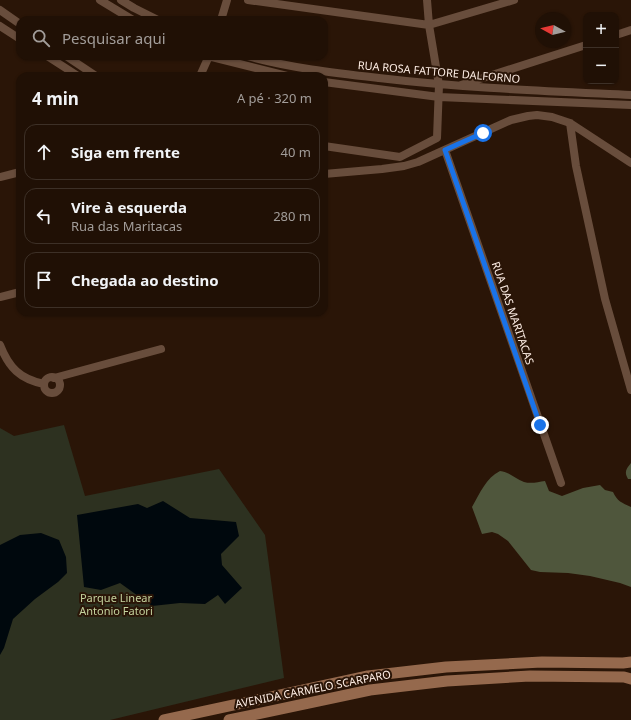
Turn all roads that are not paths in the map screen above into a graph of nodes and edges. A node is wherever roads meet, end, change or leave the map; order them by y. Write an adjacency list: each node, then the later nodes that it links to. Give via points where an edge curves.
1 (100, 0): 8 (street)
2 (121, 0): 9 (street)
3 (227, 0): 10 (street)
4 (248, 0): 12 (street)
5 (427, 0): 12 (street)
6 (514, 0): 12 (street)
7 (0, 10): 11 (street)
8 (126, 16)
9 (150, 16)
10 (222, 16)
11 (16, 21)
12 (429, 25): 28 (street)
13 (0, 26): 16 (street)
14 (631, 30): 15 (street)
15 (619, 34)
16 (16, 36)
17 (583, 46): 29 (street)
18 (53, 60): 23 (street)
19 (72, 60): 24 (street)
20 (206, 60): 25 (street)
21 (224, 60): 26 (street)
22 (263, 60): 28 (street, RUA ROSA FATTORE DALFORNO, via 344,74)
23 (72, 72)
24 (90, 72)
25 (202, 72)
26 (271, 72)
27 (328, 83): 32 (street, RUA ROSA FATTORE DALFORNO)
28 (439, 85): 29 (street, RUA ROSA FATTORE DALFORNO); 32 (street)
29 (456, 86): 30 (street, RUA ROSA FATTORE DALFORNO)
30 (533, 91): 31 (street, RUA ROSA FATTORE DALFORNO); 33 (street)
31 (631, 95)
32 (439, 97): 33 (street, RUA ROSA FATTORE DALFORNO); 36 (street, via 437,138 400,157)
33 (532, 101): 34 (street, RUA ROSA FATTORE DALFORNO)
34 (631, 105)
35 (570, 123): 37 (street, via 552,117 528,116 511,120); 38 (street); 48 (street, via 576,166 605,299)
36 (328, 147)
37 (445, 150): 40 (street, via 404,166); 49 (street, RUA DAS MARITACAS)
38 (631, 163)
39 (16, 173): 41 (street)
40 (328, 174)
41 (0, 178)
42 (16, 293): 43 (street)
43 (0, 297)
44 (0, 345): 47 (street, via 13,368 32,381)
45 (161, 349): 46 (street)
46 (54, 378): 47 (street, via 49,378); 47 (street, via 60,385 56,392 48,393)
47 (44, 384)
48 (631, 390)
49 (561, 483)
50 (631, 662): 52 (main road, AVENIDA CARMELO SCARPARO, via 542,662 446,667 368,676)
51 (631, 679): 53 (main road, AVENIDA CARMELO SCARPARO, via 530,676 447,681 370,690)
52 (164, 720)
53 (228, 720)

